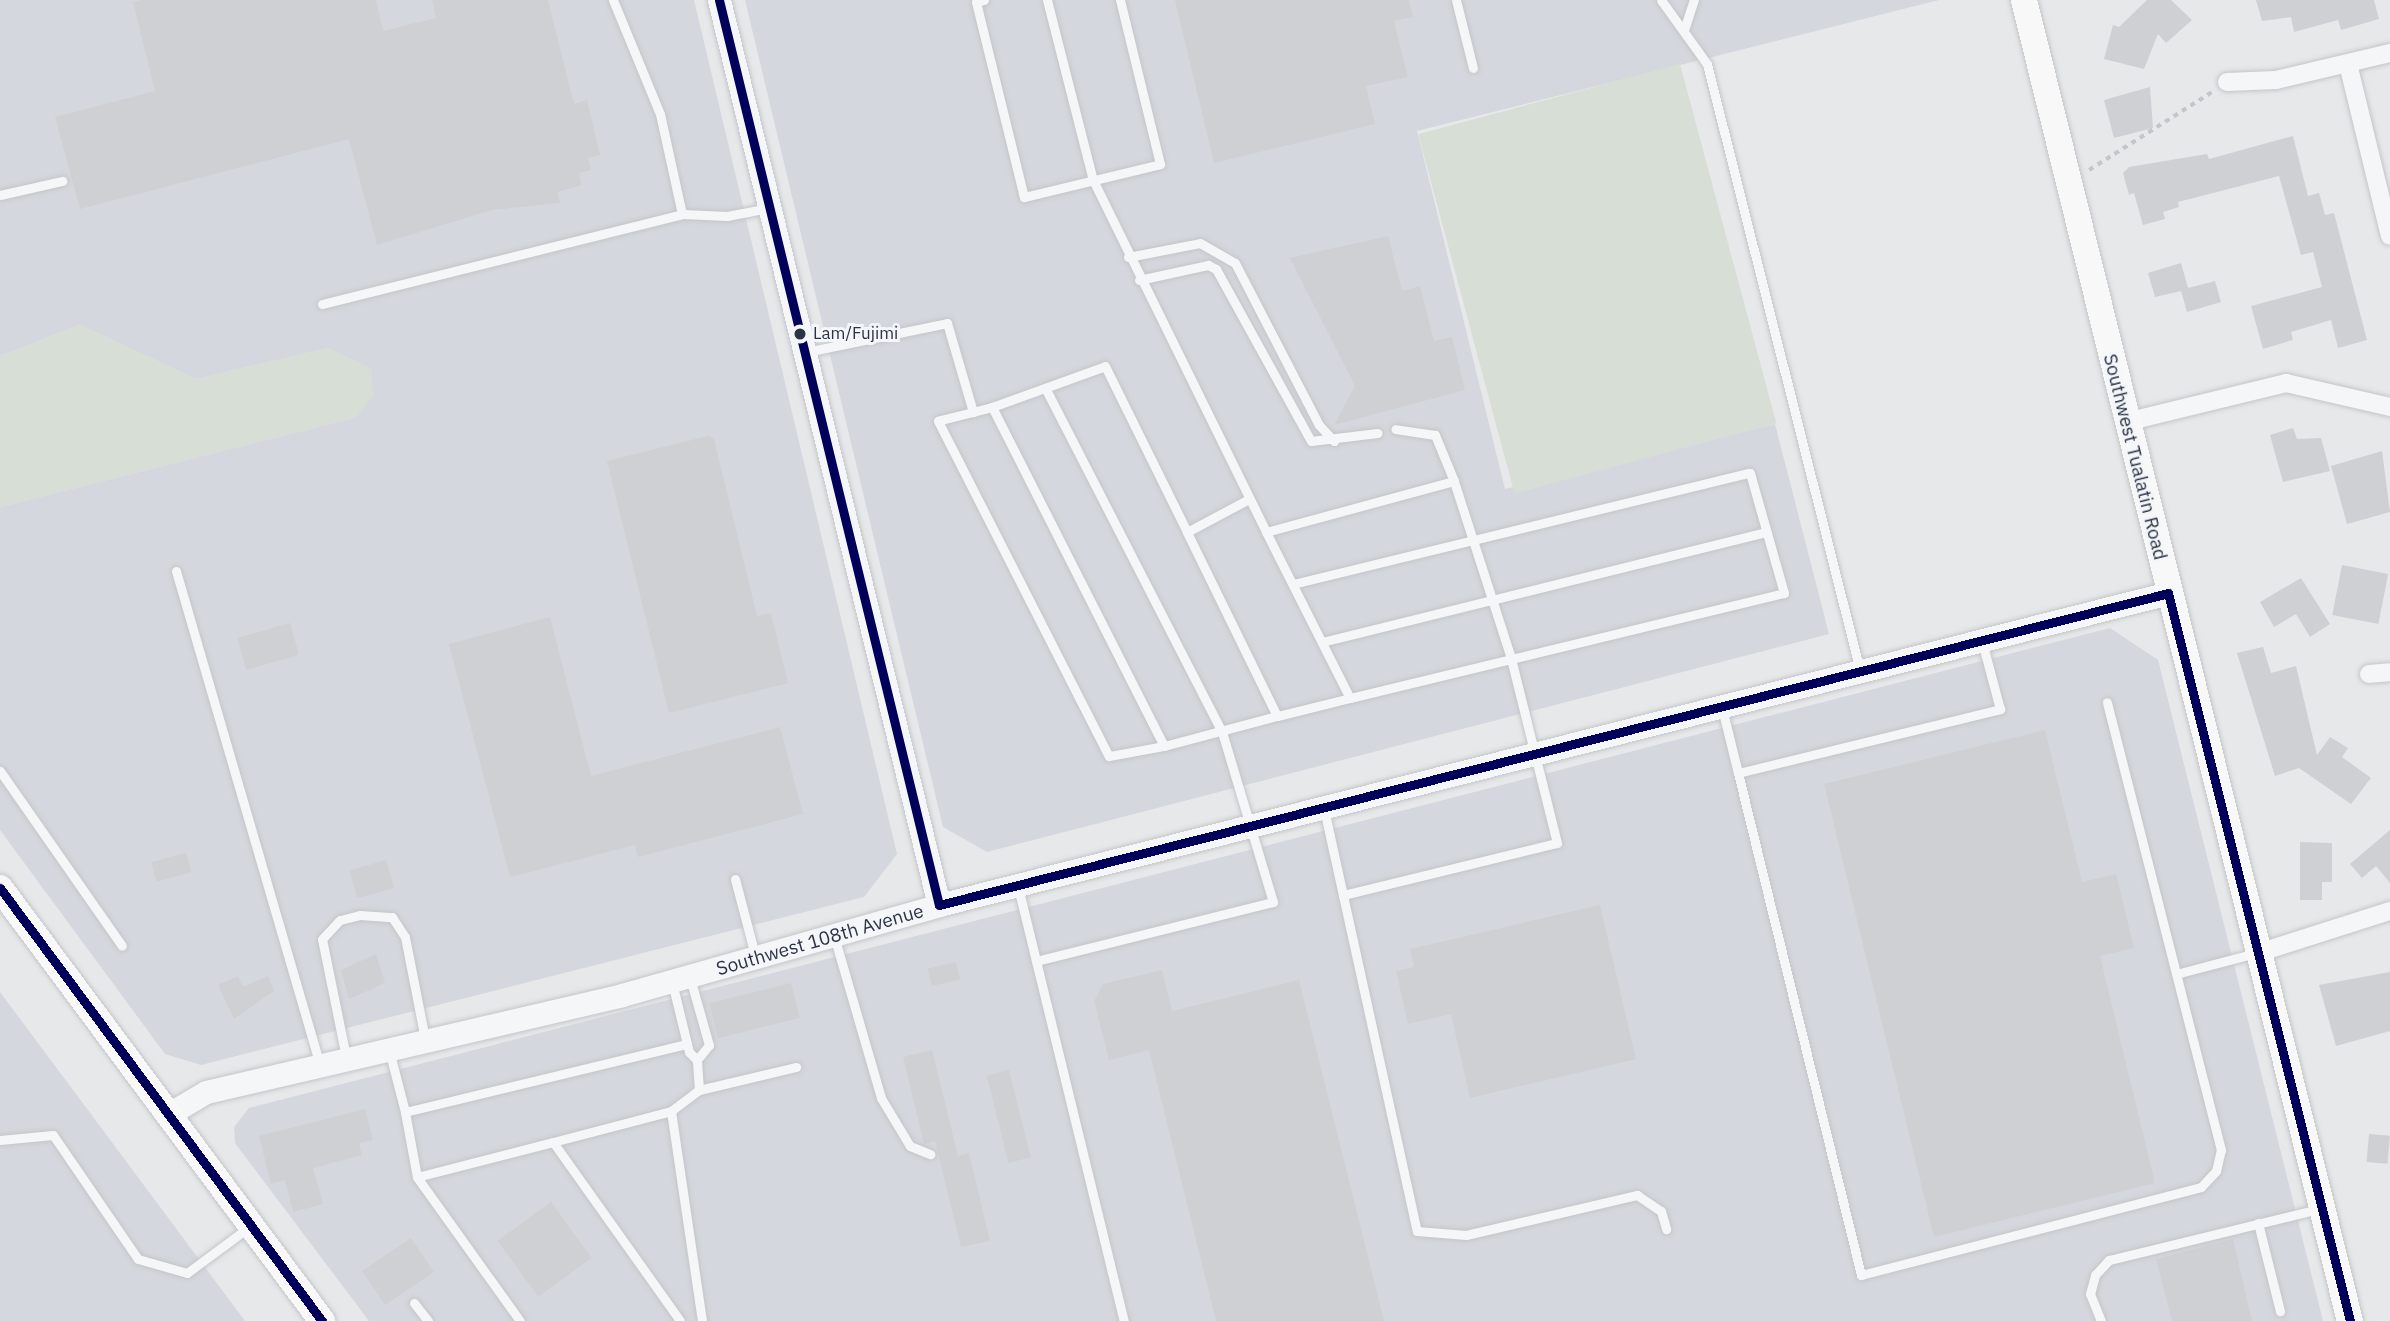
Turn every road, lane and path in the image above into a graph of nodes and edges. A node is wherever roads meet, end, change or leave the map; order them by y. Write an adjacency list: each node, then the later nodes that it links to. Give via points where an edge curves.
1 (613, 0): 20 (lane, via 660,114)
2 (719, 0): 19 (street)
3 (984, 0): 15 (lane, via 976,2 1024,197)
4 (1047, 0): 15 (lane)
5 (1120, 0): 15 (lane, via 1160,164)
6 (1456, 0): 13 (lane)
7 (1661, 0): 10 (lane)
8 (1694, 0): 10 (lane)
9 (2024, 0): 17 (main road, Southwest Tualatin Road)
10 (1684, 30): 47 (lane, via 1707,64)
11 (2390, 53): 12 (street)
12 (2348, 64): 14 (street, via 2268,81); 21 (street)
13 (1473, 68)
14 (2227, 82): 17 (path)
15 (1093, 180): 22 (lane)
16 (62, 181): 18 (lane)
17 (2068, 182): 30 (main road, Southwest Tualatin Road)
18 (0, 195)
19 (770, 207): 20 (lane, via 727,216); 25 (street)
20 (682, 214): 24 (lane)
21 (2390, 236)
22 (1128, 257): 23 (lane); 33 (lane, via 1200,243 1235,262 1319,425)
23 (1139, 280): 33 (lane, via 1195,267 1216,269 1301,432 1311,441); 35 (lane)
24 (322, 304)
25 (806, 352): 29 (lane, via 947,323); 65 (street)
26 (1046, 390): 27 (lane); 36 (lane, via 1105,366); 54 (lane)
27 (992, 407): 29 (lane); 55 (lane)
28 (2390, 407): 30 (street, via 2286,383)
29 (973, 412): 55 (lane, via 938,421 1109,756)
30 (2126, 422): 42 (main road, Southwest Tualatin Road)
31 (1395, 429): 34 (lane, via 1435,435)
32 (1378, 433): 33 (lane)
33 (1335, 441)
34 (1454, 481): 37 (lane); 39 (lane)
35 (1247, 500): 36 (lane); 37 (lane)
36 (1187, 531): 53 (lane)
37 (1266, 531): 41 (lane)
38 (1767, 532): 39 (lane, via 1750,473); 43 (lane); 46 (lane, via 1784,593)
39 (1474, 540): 41 (lane); 43 (lane)
40 (176, 570): 79 (lane)
41 (1293, 584): 45 (lane)
42 (2168, 593): 44 (street, Southwest 108th Avenue); 69 (main road, Southwest Tualatin Road)
43 (1493, 600): 45 (lane); 46 (lane)
44 (1982, 640): 47 (street, Southwest 108th Avenue); 58 (lane, via 2000,709)
45 (1322, 642): 50 (lane)
46 (1511, 658): 50 (lane); 56 (lane)
47 (1860, 671): 52 (street, Southwest 108th Avenue)
48 (2390, 672): 49 (street)
49 (2369, 674)
50 (1350, 698): 53 (lane)
51 (2107, 702): 72 (lane)
52 (1722, 706): 56 (street, Southwest 108th Avenue); 58 (lane)
53 (1277, 716): 54 (lane)
54 (1222, 732): 55 (lane); 60 (lane)
55 (1164, 746)
56 (1536, 754): 59 (street, Southwest 108th Avenue); 64 (lane, via 1558,843)
57 (0, 772): 68 (lane)
58 (1738, 773): 72 (lane, via 1861,1275 2201,1186 2216,1171 2221,1150)
59 (1324, 807): 60 (street, Southwest 108th Avenue); 64 (lane)
60 (1254, 825): 62 (street, Southwest 108th Avenue); 71 (lane, via 1273,902)
61 (735, 879): 70 (lane)
62 (1017, 886): 65 (street, Southwest 108th Avenue); 71 (lane)
63 (0, 888): 84 (main road)
64 (1343, 895): 92 (lane, via 1417,1231 1466,1236 1637,1195 1661,1211)
65 (939, 905): 67 (street, Southwest 108th Avenue)
66 (2390, 911): 69 (street)
67 (834, 936): 70 (street, Southwest 108th Avenue); 87 (lane, via 881,1098 910,1146)
68 (122, 946)
69 (2258, 953): 72 (lane); 89 (main road, Southwest Tualatin Road)
70 (756, 959): 73 (street, Southwest 108th Avenue)
71 (1036, 961): 100 (lane)
72 (2176, 974)
73 (681, 979): 74 (street, Southwest 108th Avenue); 75 (lane); 78 (lane, via 709,1045)
74 (425, 1041): 76 (street, Southwest 108th Avenue); 77 (lane, via 405,937 392,917 360,915 340,920 322,939)
75 (687, 1044): 78 (lane); 83 (lane)
76 (389, 1048): 77 (street, Southwest 108th Avenue); 83 (lane)
77 (346, 1057): 79 (street, Southwest 108th Avenue)
78 (697, 1060): 81 (lane)
79 (319, 1062): 84 (street, Southwest 108th Avenue, via 206,1092)
80 (796, 1068): 81 (lane)
81 (699, 1090): 82 (lane)
82 (670, 1111): 86 (lane); 99 (lane)
83 (405, 1112): 88 (lane)
84 (167, 1115): 91 (main road)
85 (0, 1140): 91 (lane, via 53,1135 138,1259 187,1273)
86 (553, 1142): 88 (lane); 98 (lane)
87 (930, 1154)
88 (417, 1177): 97 (lane)
89 (2322, 1208): 90 (lane); 102 (main road, Southwest Tualatin Road)
90 (2258, 1223): 94 (lane); 101 (lane, via 2109,1260 2095,1275 2090,1294)
91 (250, 1226): 95 (main road)
92 (1666, 1229)
93 (414, 1303): 96 (lane)
94 (2280, 1311)
95 (322, 1321)
96 (428, 1321)
97 (520, 1321)
98 (680, 1321)
99 (702, 1321)
100 (1124, 1321)
101 (2101, 1321)
102 (2350, 1321)

